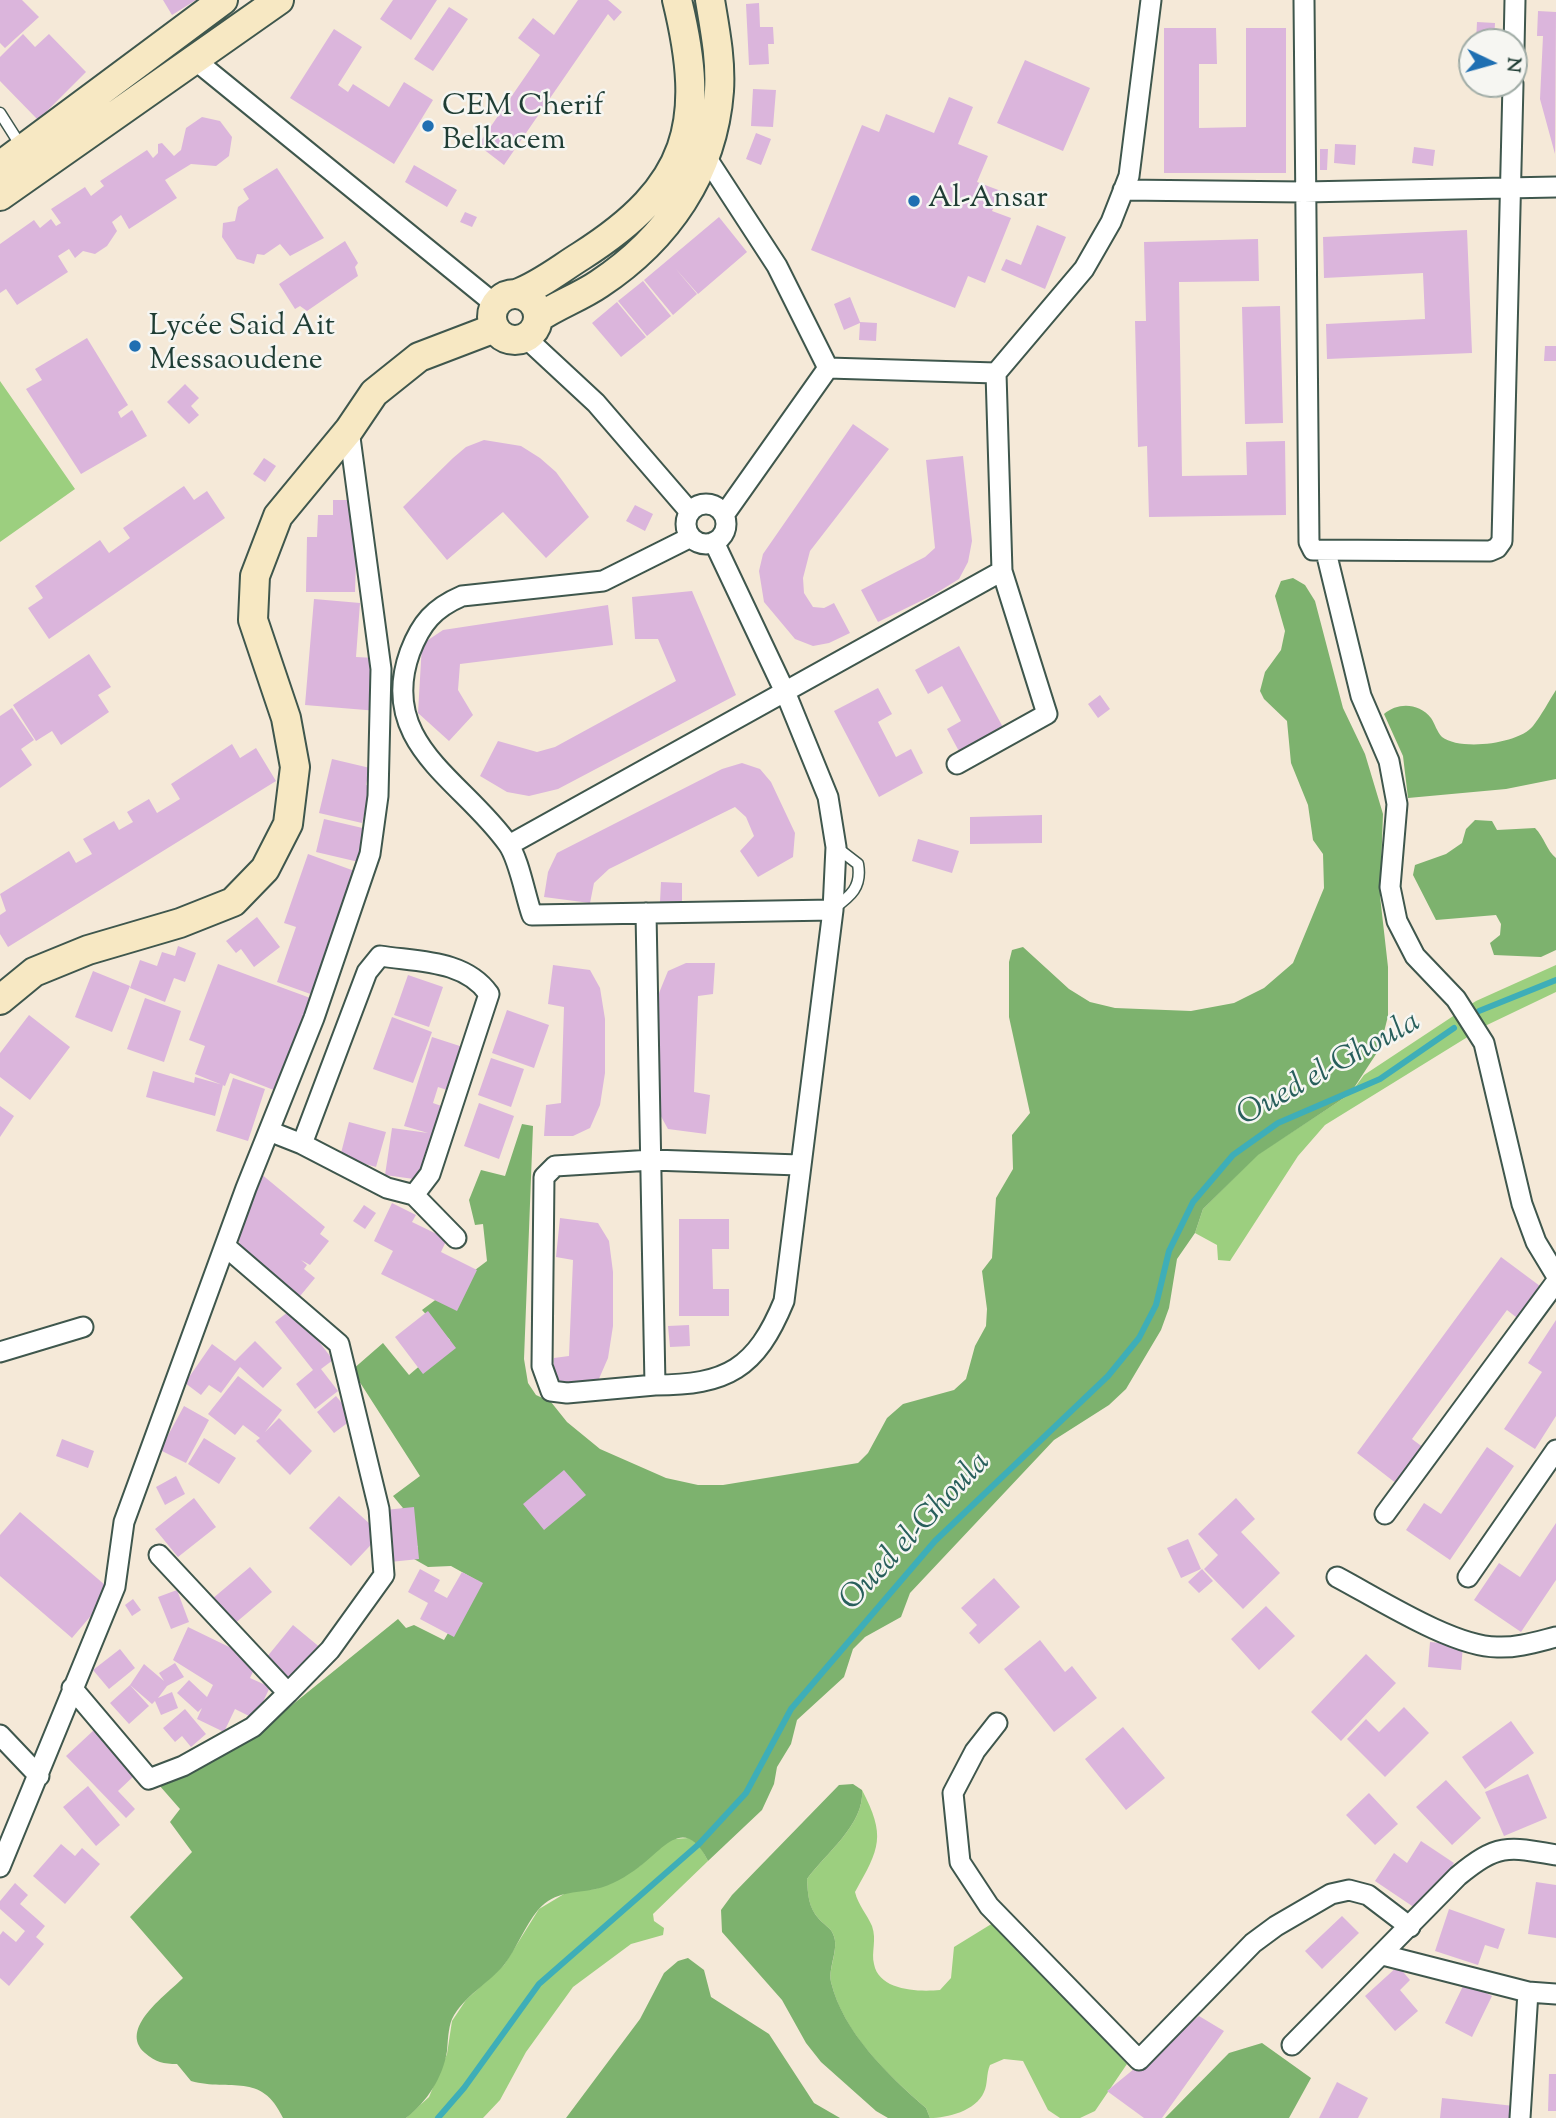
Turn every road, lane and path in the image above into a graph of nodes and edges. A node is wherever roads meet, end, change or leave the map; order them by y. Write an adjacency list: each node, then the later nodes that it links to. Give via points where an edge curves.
1 (223, 0): 12 (main road)
2 (279, 0): 9 (main road)
3 (677, 0): 20 (main road, via 693,93 687,139 669,173 645,207)
4 (710, 0): 13 (main road, via 719,90)
5 (1151, 0): 17 (street, via 1129,176)
6 (1304, 0): 18 (street)
7 (1515, 0): 8 (street)
8 (1514, 28)
9 (195, 60): 19 (main road); 20 (street)
10 (1513, 98): 16 (street)
11 (0, 113): 12 (lane)
12 (23, 150): 14 (main road)
13 (706, 157): 21 (main road, via 678,212 650,242 600,284); 22 (street, via 777,266)
14 (0, 166)
15 (1556, 187): 16 (street)
16 (1510, 188): 18 (street); 29 (street, via 1502,541 1490,551)
17 (1123, 190): 18 (street); 23 (street, via 1084,269)
18 (1304, 192): 29 (street, via 1309,542 1313,550)
19 (0, 196)
20 (502, 309): 21 (main road, via 534,304); 21 (main road, via 505,338); 24 (main road, via 419,358 374,393)
21 (532, 328): 25 (street)
22 (828, 368): 23 (street); 26 (street)
23 (996, 373): 30 (street)
24 (349, 430): 36 (main road, via 278,516 255,576 253,620 286,718 295,767 288,824 265,869 233,902 34,972); 37 (street, via 381,669 378,796 370,854 314,1018)
25 (690, 512): 26 (street, via 708,504); 27 (street, via 686,525)
26 (724, 515): 28 (street, via 726,528)
27 (691, 537): 28 (street, via 702,544); 33 (street, via 603,581 462,596 443,604 424,621 402,675 405,718 438,768)
28 (714, 542): 31 (street)
29 (1326, 552): 44 (street, via 1362,696 1389,761 1397,804 1390,887 1397,920 1415,956 1456,999 1484,1043 1521,1205 1535,1242)
30 (1002, 571): 31 (street); 32 (street, via 1047,714)
31 (786, 694): 33 (street); 34 (street, via 828,797 836,847)
32 (957, 764)
33 (509, 845): 35 (street, via 532,915)
34 (833, 909): 35 (street); 40 (street)
35 (646, 913): 39 (street)
36 (0, 1000)
37 (269, 1131): 38 (street); 43 (street)
38 (302, 1144): 41 (street, via 387,1188); 41 (street, via 367,972 380,956 459,969 489,994 430,1174)
39 (652, 1160): 40 (street); 48 (street); 48 (street, via 555,1166 544,1177 542,1366 551,1391 559,1394)
40 (799, 1165): 48 (street, via 784,1301 770,1336 744,1363 721,1378 696,1385)
41 (414, 1195): 42 (street)
42 (456, 1238)
43 (225, 1246): 55 (street, via 124,1522 116,1587); 56 (street, via 339,1344 379,1508 384,1575 330,1650)
44 (1556, 1275)
45 (1556, 1282): 50 (street)
46 (83, 1327): 47 (street)
47 (0, 1352)
48 (655, 1385)
49 (1556, 1450): 53 (street)
50 (1385, 1514)
51 (159, 1555): 56 (street)
52 (1337, 1577): 54 (street, via 1467,1643 1495,1648)
53 (1468, 1577)
54 (1556, 1637)
55 (72, 1688): 56 (street, via 149,1779 183,1766 253,1727); 59 (street)
56 (288, 1693)
57 (998, 1723): 62 (street, via 975,1751 953,1793 960,1862 989,1906 1139,2060 1265,1933 1331,1894 1349,1890 1368,1895)
58 (0, 1735): 59 (street)
59 (39, 1776): 61 (street)
60 (1556, 1855): 62 (street, via 1519,1848 1486,1853)
61 (2, 1860)
62 (1410, 1927): 63 (street)
63 (1383, 1955): 64 (street); 66 (street)
64 (1528, 1992): 65 (street); 67 (street)
65 (1556, 1994)
66 (1292, 2045)
67 (1520, 2118)

